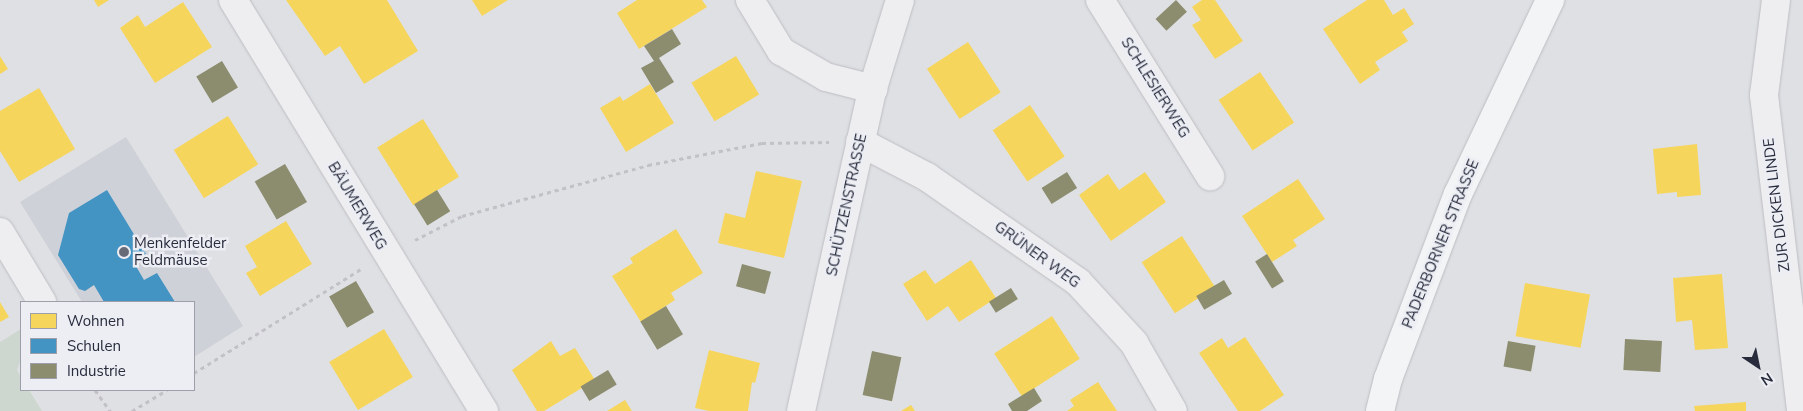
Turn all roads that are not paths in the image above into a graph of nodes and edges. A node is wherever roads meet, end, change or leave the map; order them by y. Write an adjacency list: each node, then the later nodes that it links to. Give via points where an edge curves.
1 (234, 0): 12 (street, BÄUMERWEG)
2 (750, 0): 7 (street, via 781,51 826,77)
3 (900, 0): 7 (street, SCHÜTZENSTRASSE)
4 (1100, 0): 9 (street, SCHLESIERWEG)
5 (1550, 0): 15 (main road, PADERBORNER STRASSE, via 1458,194 1388,379)
6 (1776, 0): 16 (street, ZUR DICKEN LINDE, via 1764,95)
7 (874, 89): 8 (street, SCHÜTZENSTRASSE)
8 (860, 142): 13 (street, SCHÜTZENSTRASSE); 14 (street, GRÜNER WEG, via 927,177 1078,282 1134,344)
9 (1210, 176)
10 (0, 232): 11 (street)
11 (41, 301)
12 (484, 411)
13 (801, 411)
14 (1173, 411)
15 (1380, 411)
16 (1801, 411)

